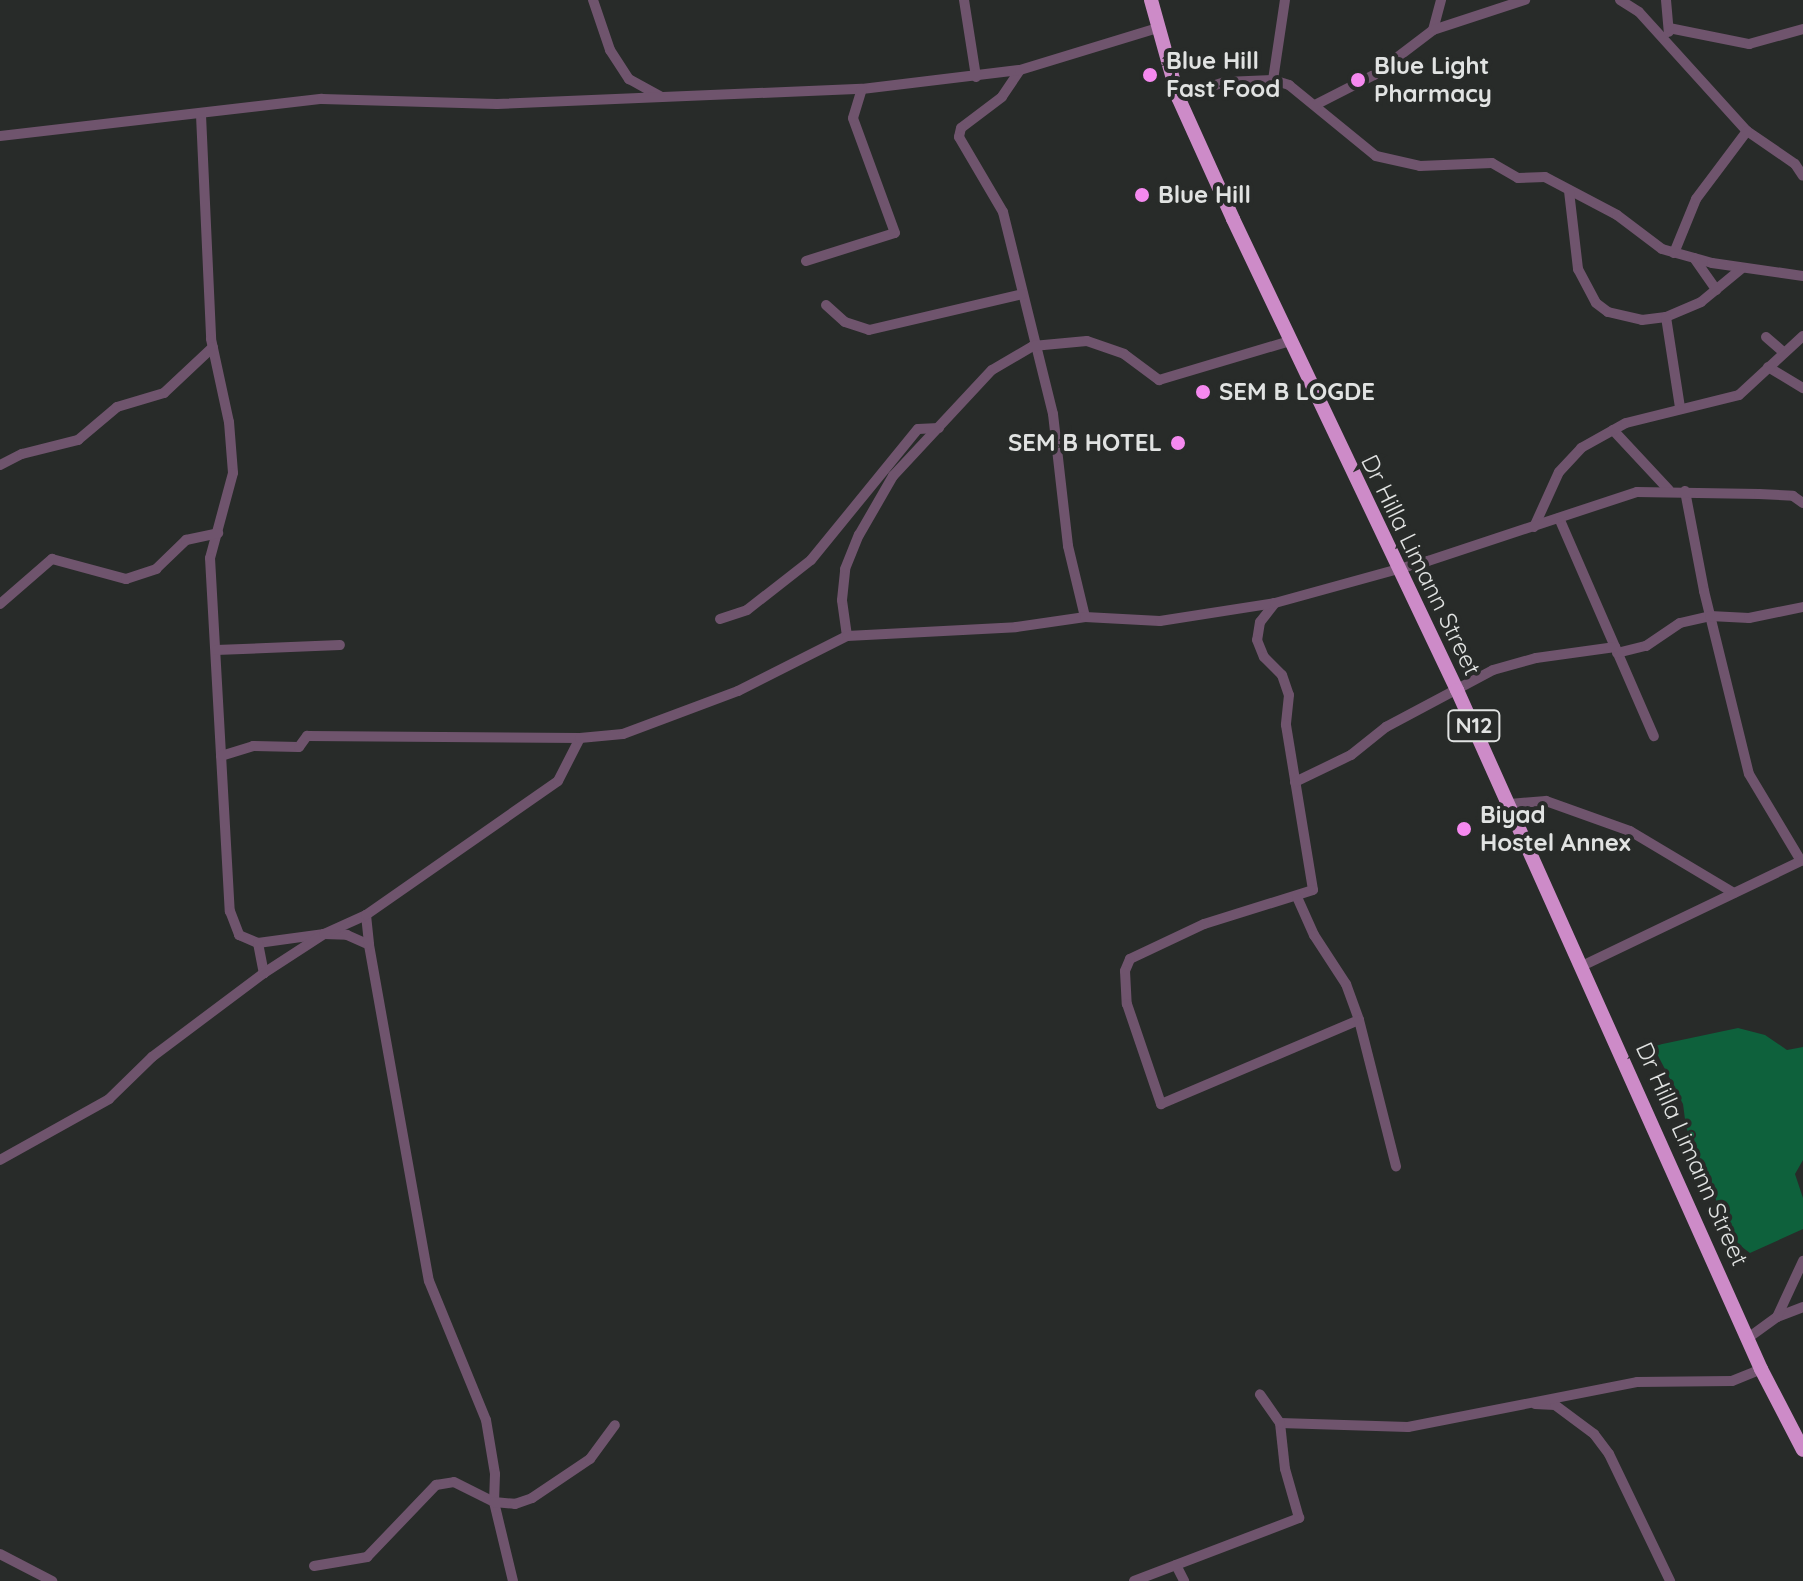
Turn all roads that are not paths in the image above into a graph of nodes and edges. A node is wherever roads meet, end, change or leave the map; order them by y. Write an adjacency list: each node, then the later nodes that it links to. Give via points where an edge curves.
1 (593, 0): 19 (street, via 610,50 629,79)
2 (964, 0): 15 (street)
3 (1151, 0): 9 (highway, Dr Hilla Limann Street / N12)
4 (1285, 0): 16 (street)
5 (1441, 0): 12 (street)
6 (1525, 0): 12 (street)
7 (1620, 0): 13 (street)
8 (1666, 0): 10 (street)
9 (1157, 28): 14 (street); 18 (highway, Dr Hilla Limann Street / N12)
10 (1669, 28): 11 (street, via 1749,44); 13 (street)
11 (1803, 29)
12 (1433, 30): 20 (street, via 1374,75)
13 (1668, 42): 22 (street)
14 (1020, 70): 15 (street); 32 (street, via 1002,97 961,128 959,137 1003,212)
15 (976, 77): 17 (street)
16 (1273, 80): 18 (street, via 1225,82); 20 (street)
17 (862, 89): 19 (street); 28 (street, via 853,118 895,233)
18 (1178, 97): 37 (highway, Dr Hilla Limann Street / N12)
19 (662, 98): 21 (street, via 497,104 322,99)
20 (1315, 105): 25 (street, via 1376,156 1392,162 1492,163 1518,178 1545,177)
21 (201, 115): 23 (street); 39 (street)
22 (1747, 131): 24 (street); 26 (street, via 1696,199)
23 (0, 136)
24 (1803, 176)
25 (1569, 191): 26 (street); 34 (street, via 1578,269 1596,303 1624,318)
26 (1674, 253): 27 (street)
27 (1694, 258): 29 (street); 31 (street)
28 (806, 261)
29 (1741, 269): 30 (street); 31 (street)
30 (1802, 277)
31 (1716, 290): 34 (street)
32 (1023, 294): 33 (street, via 869,330 845,322); 38 (street)
33 (826, 305)
34 (1666, 317): 43 (street)
35 (1803, 336): 40 (street)
36 (1766, 337): 40 (street)
37 (1290, 341): 38 (street, via 1159,380 1124,354 1087,341); 53 (highway, Dr Hilla Limann Street / N12)
38 (1033, 346): 44 (street, via 992,370); 58 (street, via 1053,414 1068,546)
39 (213, 347): 46 (street, via 164,393 117,407 78,440); 52 (street, via 229,422 233,473)
40 (1782, 351): 41 (street)
41 (1768, 367): 42 (street); 43 (street, via 1739,395)
42 (1803, 388)
43 (1680, 407): 45 (street)
44 (939, 428): 59 (street, via 918,429 811,560 747,610); 60 (street, via 893,476 859,535 845,569)
45 (1613, 430): 47 (street); 51 (street, via 1581,448 1559,472)
46 (0, 465)
47 (1669, 490): 48 (street); 50 (street, via 1637,492)
48 (1685, 491): 49 (street, via 1793,496); 57 (street)
49 (1803, 503)
50 (1559, 518): 51 (street); 63 (street)
51 (1534, 527): 53 (street)
52 (218, 533): 55 (street, via 186,540 156,569 126,579 52,559); 62 (street, via 210,558)
53 (1398, 568): 54 (street); 64 (highway, Dr Hilla Limann Street / N12)
54 (1275, 603): 58 (street, via 1160,621); 68 (street, via 1260,622 1257,640 1264,657 1282,675 1289,695 1286,725)
55 (0, 604)
56 (1803, 607): 57 (street, via 1749,618)
57 (1710, 616): 63 (street, via 1680,623 1646,646); 70 (street, via 1749,774)
58 (1085, 617): 60 (street, via 1016,627)
59 (720, 619)
60 (847, 636): 66 (street, via 738,691 623,734)
61 (340, 645): 62 (street)
62 (216, 650): 67 (street)
63 (1616, 650): 64 (street, via 1536,658 1493,670); 65 (street)
64 (1457, 690): 68 (street, via 1386,727 1351,755); 69 (highway, Dr Hilla Limann Street / N12)
65 (1654, 736)
66 (580, 738): 67 (street, via 307,736 299,747 253,746); 73 (street, via 558,781)
67 (221, 756): 75 (street, via 230,911 239,935)
68 (1295, 782): 72 (street, via 1315,884 1308,894)
69 (1510, 804): 71 (street, via 1546,801 1630,831); 77 (highway, Dr Hilla Limann Street / N12)
70 (1802, 860): 71 (street)
71 (1734, 893): 77 (street)
72 (1297, 897): 79 (street, via 1346,984); 79 (street, via 1188,930 1125,966 1127,1004 1161,1104)
73 (366, 915): 74 (street); 76 (street)
74 (324, 934): 75 (street); 76 (street, via 347,935); 78 (street)
75 (258, 943): 78 (street)
76 (369, 945): 92 (street, via 429,1281 486,1420)
77 (1584, 965): 85 (highway, Dr Hilla Limann Street / N12)
78 (264, 973): 80 (street, via 152,1057 109,1099)
79 (1359, 1020): 81 (street)
80 (0, 1160)
81 (1396, 1166)
82 (1803, 1261): 84 (street)
83 (1803, 1307): 84 (street)
84 (1777, 1317): 85 (street)
85 (1748, 1338): 86 (highway, Dr Hilla Limann Street / N12)
86 (1761, 1369): 88 (street, via 1732,1381 1637,1382); 91 (highway, Dr Hilla Limann Street / N12)
87 (1260, 1394): 89 (street)
88 (1533, 1403): 89 (street, via 1408,1427); 100 (street, via 1555,1405 1602,1444)
89 (1280, 1423): 94 (street, via 1285,1469 1299,1518)
90 (615, 1425): 92 (street, via 590,1459 532,1498 515,1504)
91 (1803, 1450)
92 (494, 1502): 95 (street, via 454,1482 436,1485 367,1557); 97 (street)
93 (0, 1554): 96 (street)
94 (1176, 1565): 98 (street); 99 (street)
95 (314, 1566)
96 (52, 1581)
97 (513, 1581)
98 (1134, 1581)
99 (1184, 1581)
100 (1670, 1581)

